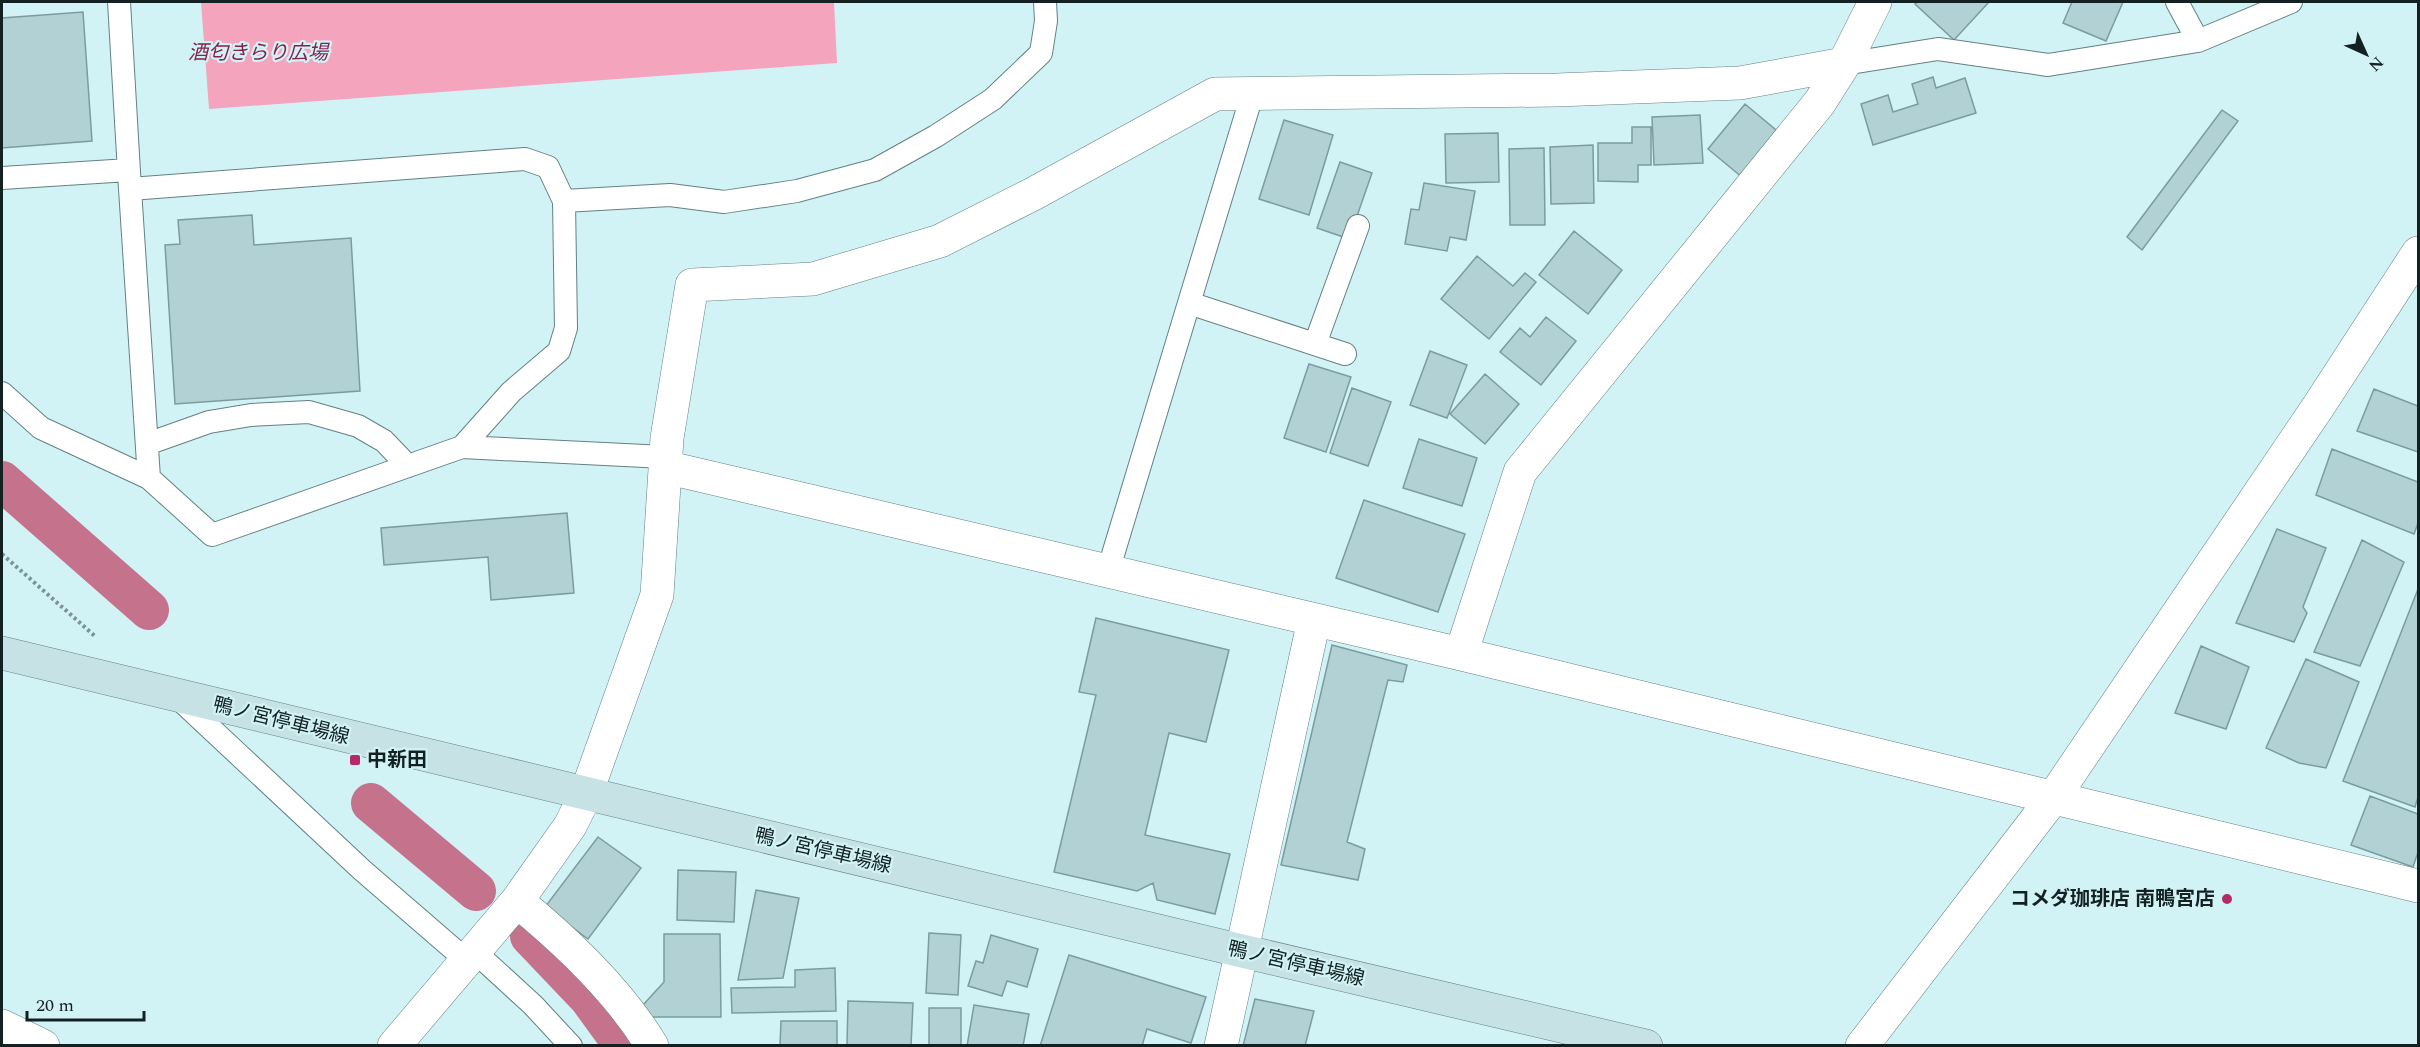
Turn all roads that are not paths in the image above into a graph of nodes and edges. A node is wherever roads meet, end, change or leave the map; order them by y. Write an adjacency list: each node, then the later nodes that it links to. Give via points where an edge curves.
1 (119, 2): 10 (lane)
2 (1045, 2): 11 (lane, via 1041,53 993,99 875,170 797,191 724,202 670,195)
3 (1875, 2): 7 (street)
4 (2177, 2): 6 (lane)
5 (2291, 2): 6 (lane)
6 (2198, 41): 7 (lane, via 2048,65 1938,49)
7 (1844, 64): 8 (street, via 1740,83); 26 (street, via 1820,102 1520,472)
8 (1252, 95): 14 (lane); 20 (street, via 1215,94 940,241 813,279 692,285)
9 (2, 178): 10 (lane)
10 (130, 180): 11 (lane, via 525,159 548,167); 18 (lane)
11 (564, 201): 19 (lane, via 566,328 559,351 511,392)
12 (1358, 226): 15 (lane)
13 (2418, 253): 29 (street)
14 (1190, 303): 15 (lane); 23 (lane)
15 (1315, 344): 16 (lane)
16 (1345, 354)
17 (2, 393): 22 (lane, via 41,428)
18 (147, 444): 21 (lane, via 209,422 309,412 358,426 384,441); 22 (lane)
19 (462, 447): 20 (lane); 21 (lane)
20 (665, 462): 23 (street); 28 (street, via 657,595)
21 (408, 466): 22 (lane, via 212,535)
22 (149, 478)
23 (1108, 571): 24 (street)
24 (1314, 620): 26 (street); 32 (street)
25 (2, 653): 27 (main road, 鴨ノ宮停車場線)
26 (1461, 654): 29 (street)
27 (176, 696): 28 (main road, 鴨ノ宮停車場線); 33 (lane, via 362,870)
28 (586, 794): 31 (street, via 570,826); 32 (main road, 鴨ノ宮停車場線)
29 (2053, 798): 30 (street); 41 (street)
30 (2418, 886)
31 (517, 901): 33 (street); 38 (street, via 611,990)
32 (1242, 951): 39 (street); 40 (main road, 鴨ノ宮停車場線)
33 (470, 956): 36 (street); 37 (lane, via 533,1005)
34 (2, 1026): 35 (street)
35 (43, 1046)
36 (394, 1046)
37 (571, 1046)
38 (652, 1046)
39 (1221, 1046)
40 (1646, 1046)
41 (1863, 1046)

